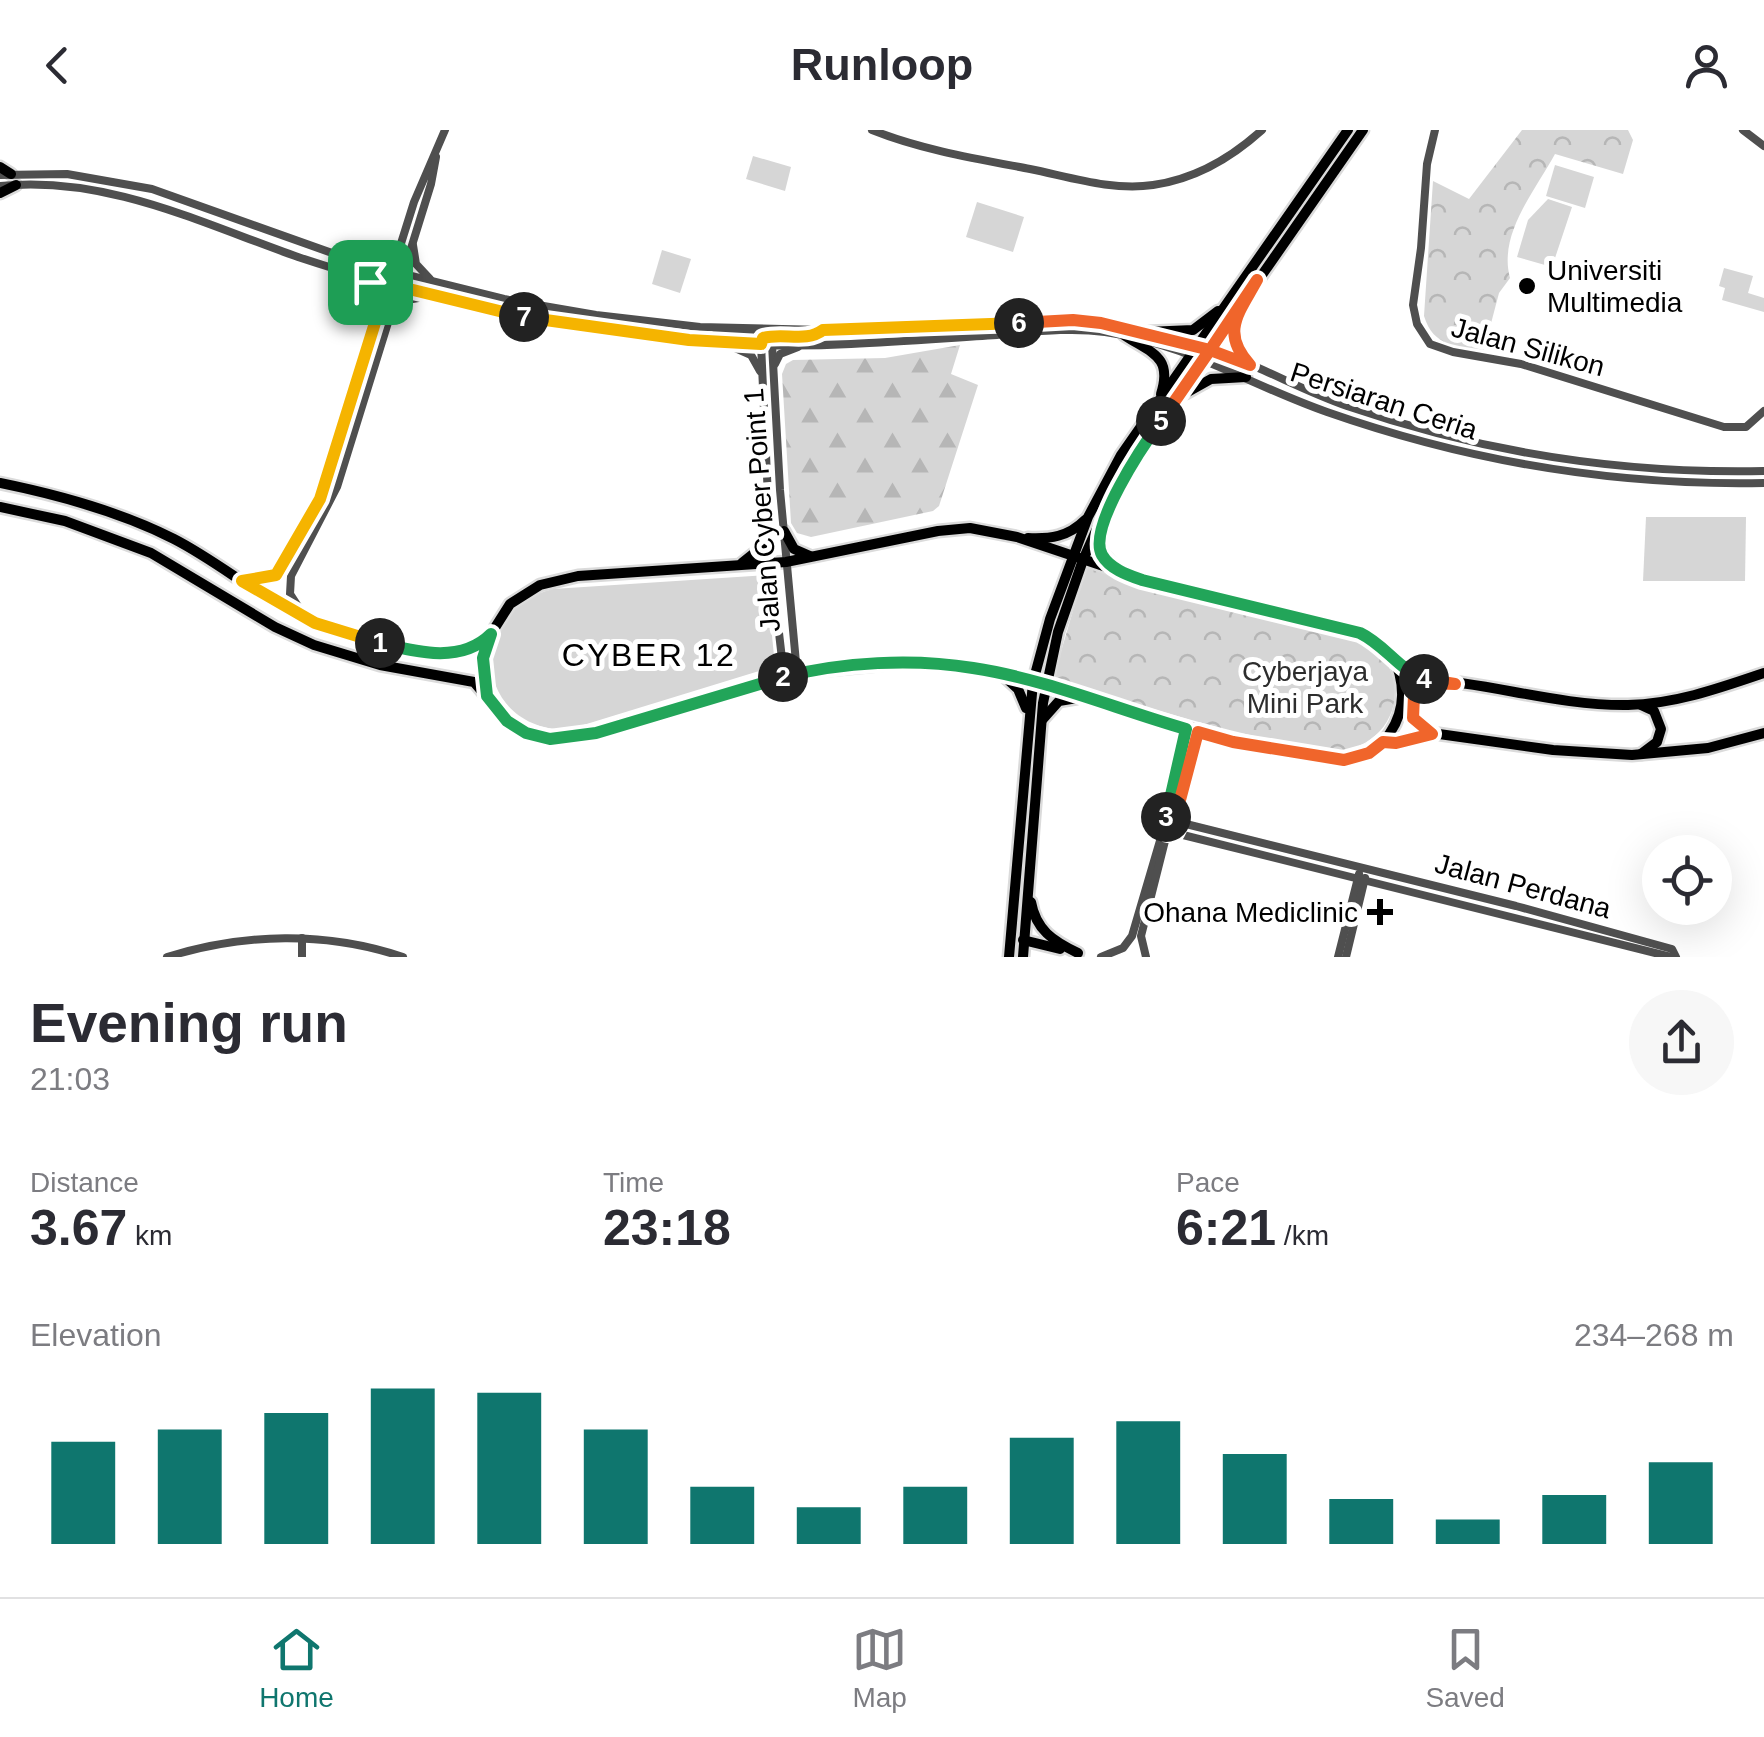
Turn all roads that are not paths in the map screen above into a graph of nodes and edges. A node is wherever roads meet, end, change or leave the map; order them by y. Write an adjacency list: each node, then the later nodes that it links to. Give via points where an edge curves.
1 (446, 130): 9 (street)
2 (872, 130): 3 (street, via 994,162 1139,186 1208,169)
3 (1262, 130)
4 (1348, 130): 21 (main road)
5 (1363, 130): 18 (main road)
6 (1435, 130): 39 (street, Jalan Silikon, via 1412,305 1430,344 1521,364 1724,427 1746,427)
7 (1742, 130): 8 (street)
8 (1764, 146)
9 (436, 152): 12 (street); 13 (street)
10 (7, 175): 11 (main road); 14 (street, Persiaran Ceria, via 67,174 152,189); 17 (street, Persiaran Ceria, via 171,208)
11 (0, 190)
12 (413, 240): 16 (street); 19 (street, via 416,264)
13 (401, 244): 14 (street); 15 (street)
14 (362, 264): 15 (street, Persiaran Ceria)
15 (392, 272): 16 (street, Persiaran Ceria); 20 (street)
16 (402, 275): 19 (street, Persiaran Ceria); 22 (street)
17 (364, 278): 20 (street, Persiaran Ceria); 24 (street, via 377,292)
18 (1257, 280): 33 (main road); 34 (main road, via 1233,331)
19 (435, 283): 26 (street, Persiaran Ceria, via 566,310)
20 (388, 284): 22 (street, Persiaran Ceria); 24 (street)
21 (1241, 284): 28 (main road, via 1193,330); 33 (main road)
22 (399, 287): 23 (street, Persiaran Ceria); 25 (street)
23 (434, 296): 25 (street, via 403,302); 30 (street, Persiaran Ceria, via 544,321)
24 (379, 310): 55 (street, via 320,499 276,575)
25 (388, 319): 56 (street, via 332,500 290,576 290,594)
26 (712, 327): 27 (street, Persiaran Ceria); 31 (street)
27 (823, 330): 28 (street, Persiaran Ceria, via 1073,320); 31 (street)
28 (1146, 332): 33 (street, Persiaran Ceria)
29 (1124, 336): 32 (street, Persiaran Ceria, via 1076,329); 33 (street, Persiaran Ceria); 38 (main road, via 1162,361)
30 (720, 342): 31 (street, Persiaran Ceria); 36 (street, via 751,355)
31 (766, 342): 32 (street, Persiaran Ceria); 35 (street, Jalan Cyber Point 1); 36 (street, Jalan Cyber Point 1)
32 (808, 345): 35 (street, via 780,354)
33 (1202, 353): 34 (street, Persiaran Ceria); 37 (street, Persiaran Ceria); 38 (main road)
34 (1250, 365): 41 (street, Persiaran Ceria, via 1344,404 1522,453 1669,470)
35 (774, 368): 47 (street, Jalan Cyber Point 1)
36 (762, 375): 45 (street, Jalan Cyber Point 1)
37 (1246, 377): 38 (main road, via 1201,382); 43 (street, Persiaran Ceria, via 1327,412 1484,457 1653,480)
38 (1161, 409): 40 (main road); 46 (main road, via 1121,455)
39 (1764, 411)
40 (1140, 450): 50 (main road); 54 (main road, via 1099,537 1102,555)
41 (1764, 470)
42 (0, 480): 55 (main road, via 173,538)
43 (1764, 483)
44 (0, 508): 65 (main road, via 96,530 151,553 314,645 380,665 462,678)
45 (768, 518): 52 (street, Jalan Cyber Point 1); 53 (main road, via 762,547)
46 (1088, 518): 48 (main road, via 1055,537); 50 (main road)
47 (784, 531): 49 (main road, via 794,550); 51 (street, Jalan Cyber Point 1)
48 (1016, 537): 49 (main road, via 970,528); 50 (main road)
49 (813, 556): 51 (main road)
50 (1078, 558): 54 (main road); 63 (main road)
51 (786, 562): 52 (main road); 59 (street, Jalan Cyber Point 1)
52 (772, 564): 53 (main road); 62 (street, Jalan Cyber Point 1)
53 (737, 567): 57 (main road, via 562,578 510,604)
54 (1122, 574): 58 (main road, via 1360,633)
55 (242, 581): 56 (main road)
56 (308, 620): 57 (main road, via 422,651 460,653)
57 (491, 634): 65 (main road, via 483,658)
58 (1393, 658): 64 (main road, via 1421,678); 73 (main road, via 1403,699)
59 (798, 673): 60 (main road, via 901,664); 62 (main road)
60 (996, 673): 63 (main road); 68 (main road, via 1018,688)
61 (1764, 674): 67 (main road)
62 (784, 676): 65 (main road, via 564,739 526,733)
63 (1039, 683): 66 (main road); 68 (main road); 69 (main road)
64 (1455, 684): 67 (main road); 72 (main road, via 1430,683 1414,695 1413,718)
65 (487, 696)
66 (1088, 698): 69 (main road, via 1059,701); 70 (main road)
67 (1630, 705): 74 (main road, via 1648,708 1660,722 1657,742)
68 (1027, 722): 86 (main road)
69 (1039, 729): 83 (main road)
70 (1192, 730): 73 (main road, via 1344,760); 75 (street)
71 (1764, 733): 74 (main road, via 1708,748)
72 (1432, 734): 73 (main road); 74 (main road)
73 (1383, 742)
74 (1639, 754)
75 (1171, 826): 76 (street, Jalan Perdana); 78 (street, Jalan Perdana); 95 (street, via 1132,936 1116,952); 96 (street, via 1141,936)
76 (1244, 839): 77 (street, Jalan Perdana); 78 (street)
77 (1267, 845): 79 (street, Jalan Perdana); 80 (street)
78 (1242, 850): 80 (street, Jalan Perdana)
79 (1307, 854): 81 (street); 82 (street, Jalan Perdana)
80 (1264, 856): 81 (street, Jalan Perdana)
81 (1304, 865): 84 (street, Jalan Perdana)
82 (1364, 868): 84 (street); 90 (street, Jalan Perdana, via 1516,906)
83 (1029, 876): 87 (main road); 88 (main road, via 1039,926)
84 (1361, 879): 90 (street, Jalan Perdana); 97 (street)
85 (302, 938): 91 (street, via 223,943); 92 (street); 93 (street)
86 (1010, 938): 87 (main road); 89 (main road)
87 (1025, 941): 88 (main road); 94 (main road)
88 (1078, 953): 95 (main road)
89 (1009, 955): 94 (main road)
90 (1669, 955)
91 (167, 957)
92 (302, 957)
93 (404, 957)
94 (1025, 957)
95 (1098, 957)
96 (1146, 957)
97 (1342, 957)

